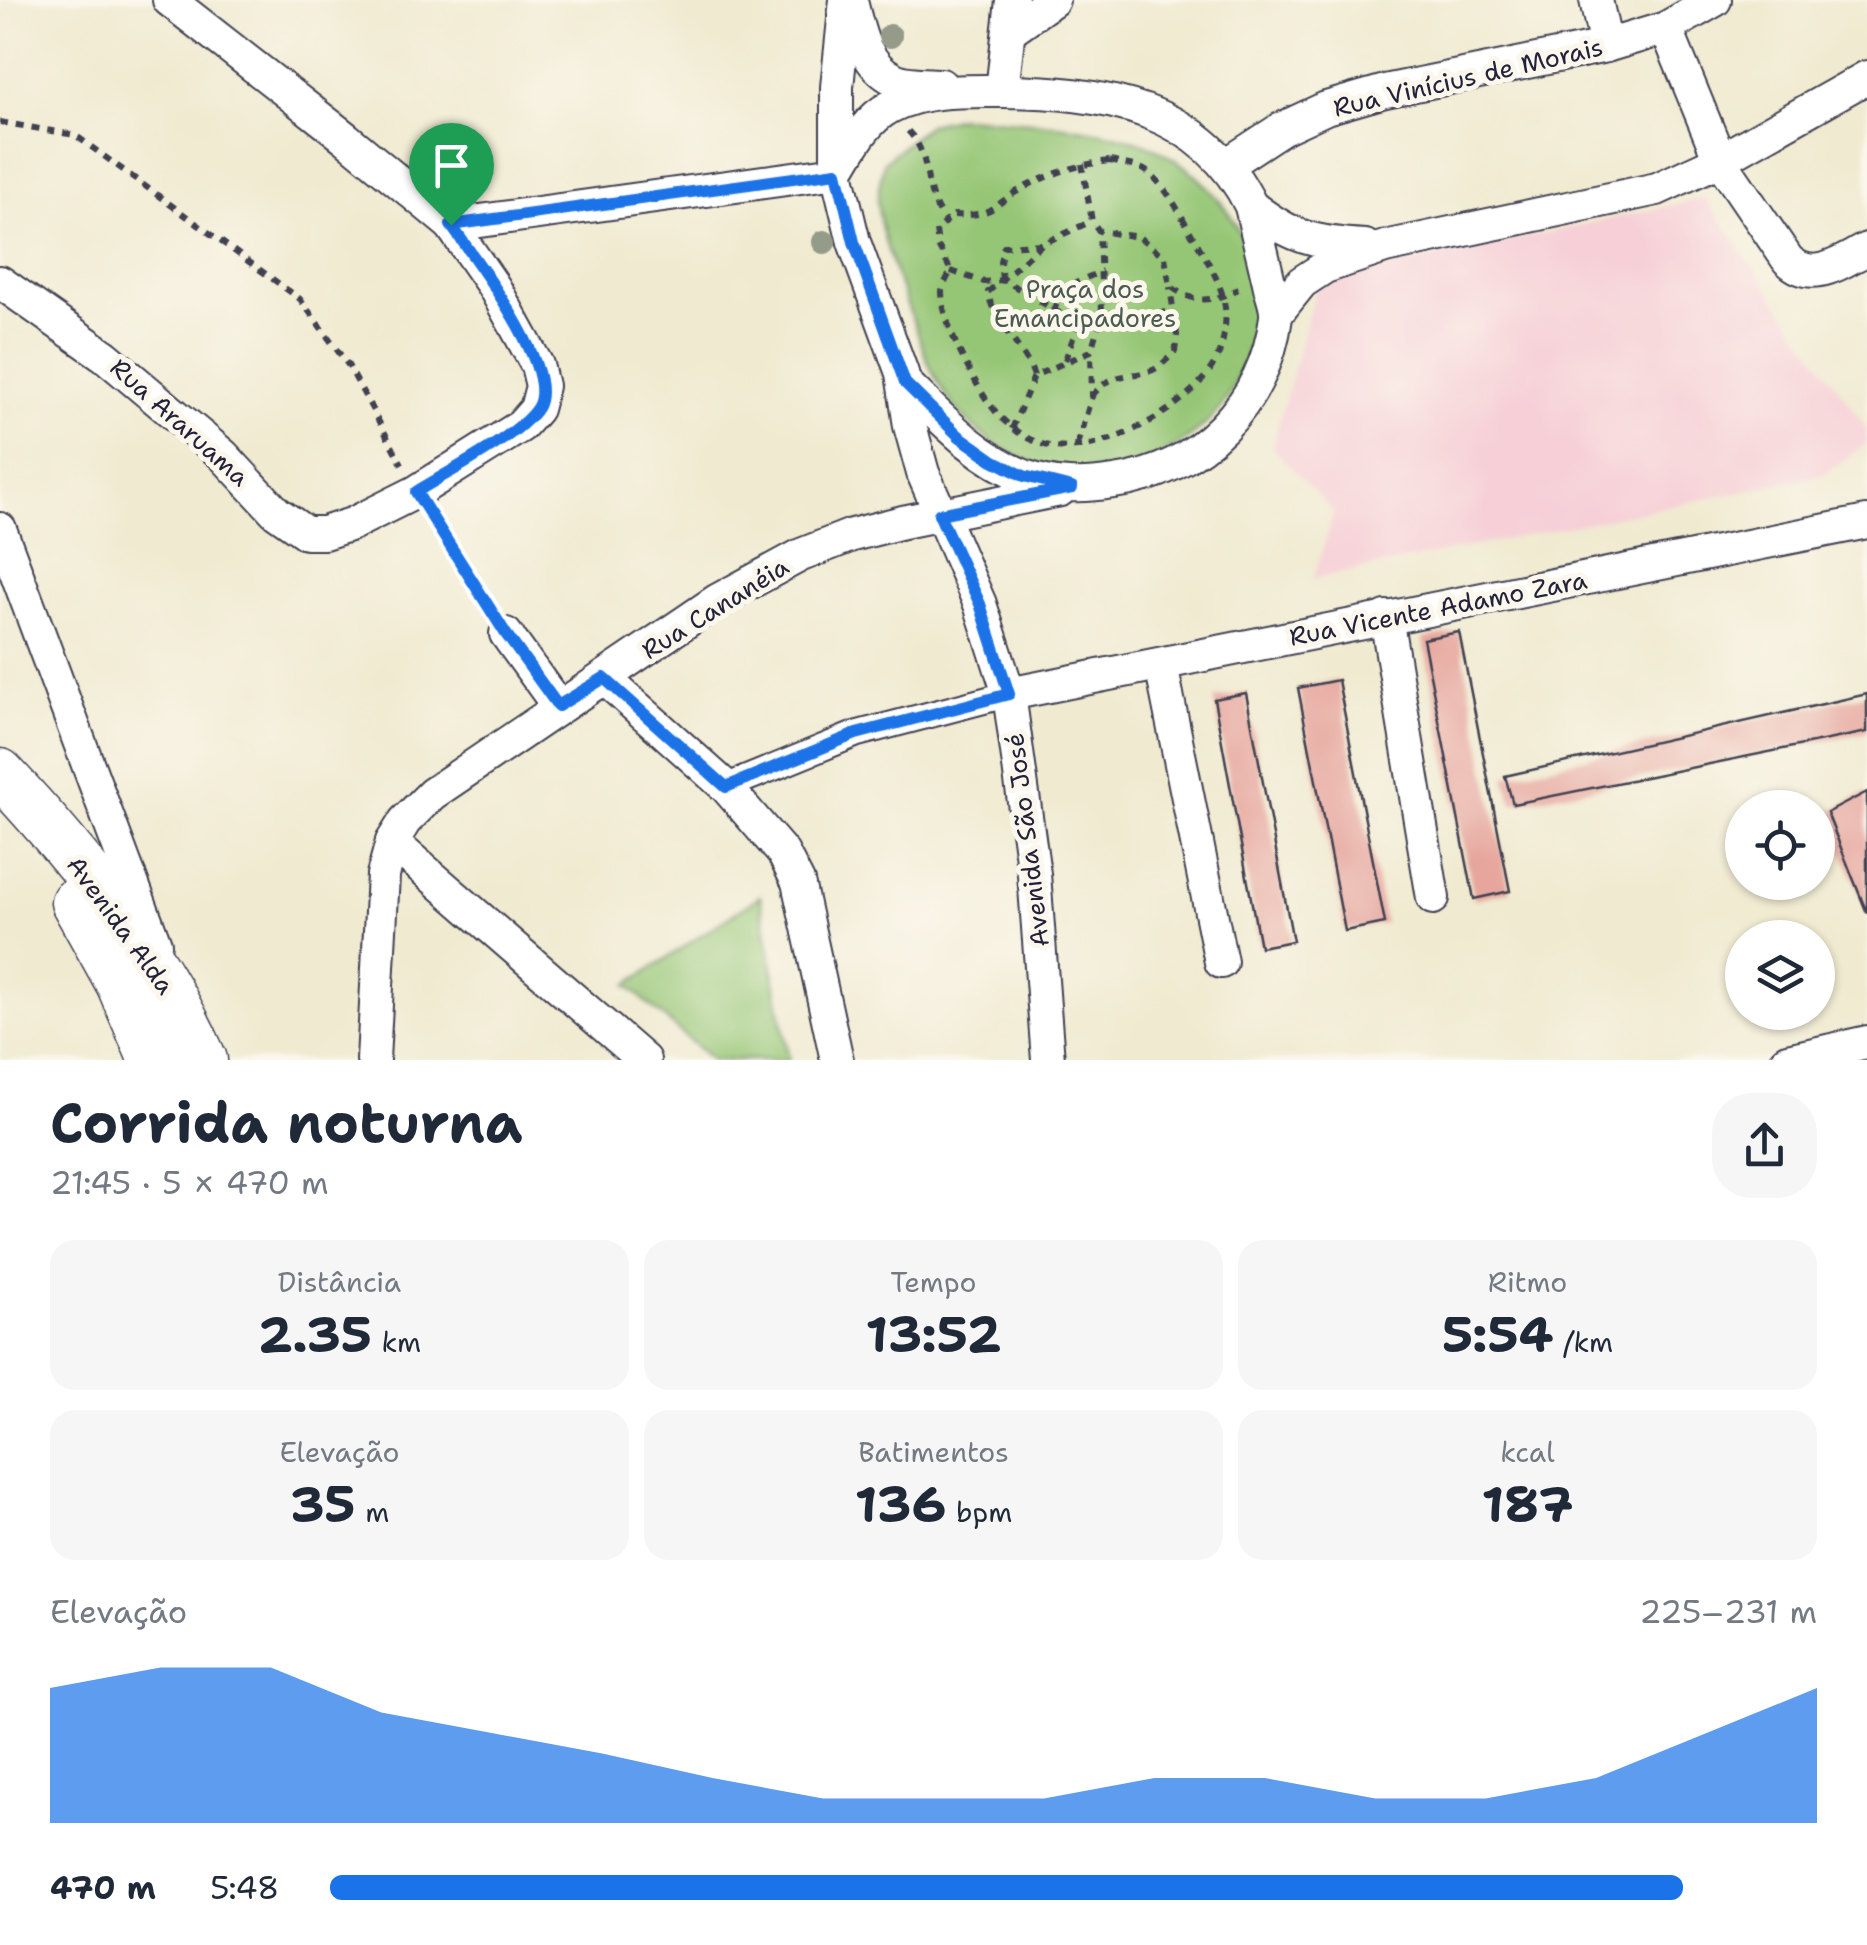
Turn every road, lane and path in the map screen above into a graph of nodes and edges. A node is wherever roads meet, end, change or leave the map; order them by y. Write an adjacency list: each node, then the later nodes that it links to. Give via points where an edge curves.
1 (169, 0): 21 (street)
2 (849, 0): 10 (street, via 864,50 895,80); 17 (street, via 837,87)
3 (1053, 0): 6 (street)
4 (1596, 0): 8 (street)
5 (1714, 0): 7 (street, Rua Vinícius de Morais)
6 (1010, 16): 11 (street)
7 (1666, 28): 8 (street, Rua Vinícius de Morais); 14 (street)
8 (1606, 46): 16 (street, Rua Vinícius de Morais, via 1326,108)
9 (1867, 78): 14 (street)
10 (965, 90): 11 (street); 12 (street)
11 (1002, 91): 16 (street, via 1128,103 1186,132)
12 (887, 108): 17 (street, via 860,133); 20 (path, via 918,142 931,200)
13 (0, 122): 46 (path, via 75,135 300,299 348,365)
14 (1720, 160): 24 (street, via 1657,189); 25 (street, via 1796,268 1819,272)
15 (1082, 164): 19 (path); 20 (path, via 1024,188 982,216 954,215); 32 (path, via 1110,161 1145,170 1184,220)
16 (1226, 164): 18 (street)
17 (837, 172): 21 (street); 41 (street, via 854,242)
18 (1251, 206): 24 (street, via 1278,227 1318,243); 35 (street)
19 (1092, 221): 22 (path); 23 (path)
20 (946, 222): 26 (path, via 936,230)
21 (451, 225): 46 (street, via 537,365 541,398 521,426)
22 (1099, 232): 27 (path); 30 (path, via 1139,238 1166,256)
23 (1042, 244): 28 (path); 28 (path, via 1004,246)
24 (1385, 247): 35 (street, via 1325,268 1302,282)
25 (1867, 249)
26 (951, 271): 28 (path, via 984,282); 44 (path, via 942,289 948,316 984,398 1012,430 1031,440)
27 (1102, 271): 34 (path, via 1060,294); 36 (path)
28 (1002, 280): 34 (path); 40 (path, via 988,292 990,306)
29 (0, 282): 46 (street, Rua Araruama, via 105,356 306,533 352,524)
30 (1170, 286): 32 (path, via 1188,299); 33 (path)
31 (1235, 290): 32 (path)
32 (1223, 298): 44 (path, via 1217,358 1200,383 1154,418 1105,442)
33 (1173, 310): 36 (path); 42 (path, via 1176,352 1153,371 1103,382)
34 (1054, 311): 37 (path)
35 (1277, 312): 45 (street, Rua Cananéia, via 1261,373 1218,435 1182,462 1150,474)
36 (1102, 313): 37 (path); 38 (path)
37 (1078, 324): 39 (path)
38 (1091, 351): 39 (path); 42 (path)
39 (1064, 362): 40 (path)
40 (1034, 376): 43 (path)
41 (905, 383): 45 (street, via 993,460); 47 (street, Avenida São José, via 910,426)
42 (1092, 396): 44 (path)
43 (1020, 410)
44 (1077, 445)
45 (1072, 488): 47 (street, Rua Cananéia)
46 (416, 492): 51 (path)
47 (939, 514): 53 (street, Rua Cananéia, via 801,554 718,600); 54 (street, Avenida São José, via 980,604)
48 (1867, 522): 50 (street, Rua Vicente Adamo Zara)
49 (0, 530): 62 (street)
50 (1386, 618): 52 (street, Rua Vicente Adamo Zara); 59 (street)
51 (506, 634): 55 (street)
52 (1161, 664): 54 (street, Rua Vicente Adamo Zara); 60 (street)
53 (604, 678): 55 (street, Rua Cananéia); 57 (street)
54 (1009, 694): 57 (street, via 856,734); 70 (street, Avenida São José, via 1034,874)
55 (558, 706): 58 (street, Rua Cananéia, via 432,794)
56 (12, 786): 61 (main road, Avenida Alda); 62 (main road, Avenida Alda, via 75,858)
57 (726, 787): 69 (street, via 783,853 798,882)
58 (392, 842): 67 (street, Rua Cananéia, via 383,875); 68 (street)
59 (1432, 898)
60 (1221, 962)
61 (120, 983): 65 (main road, Avenida Alda); 66 (main road)
62 (178, 1004): 66 (main road, Avenida Alda)
63 (1867, 1042): 64 (street)
64 (1804, 1057)
65 (153, 1060)
66 (203, 1060)
67 (373, 1060)
68 (644, 1060)
69 (837, 1060)
70 (1048, 1060)

